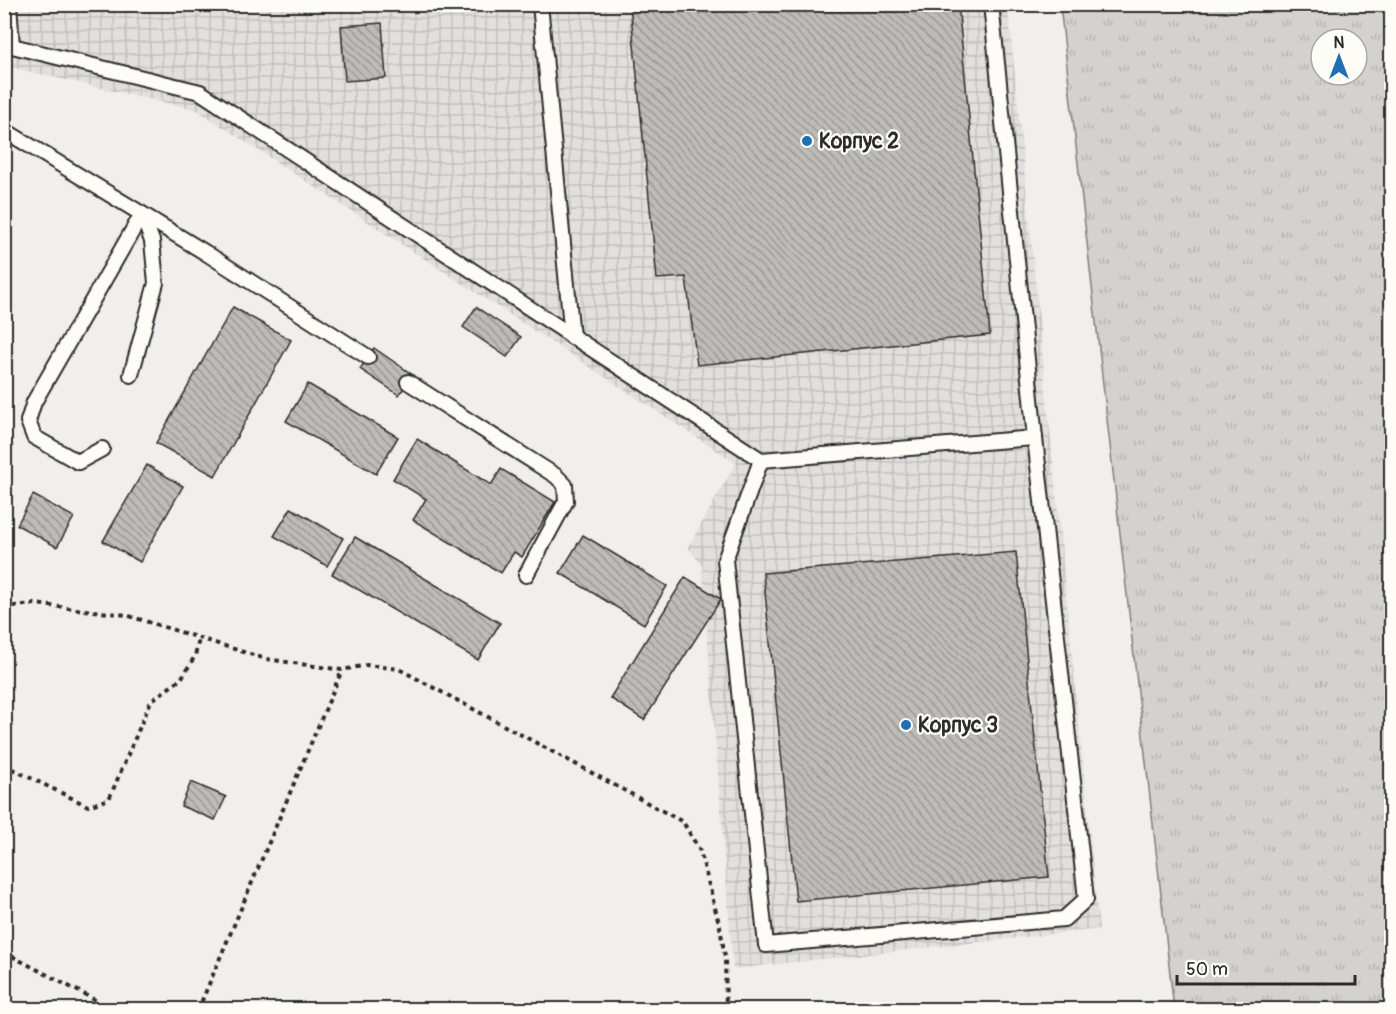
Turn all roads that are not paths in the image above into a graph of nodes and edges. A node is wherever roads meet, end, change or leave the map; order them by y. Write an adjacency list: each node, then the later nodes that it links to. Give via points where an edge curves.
1 (9, 4): 4 (lane)
2 (540, 4): 7 (lane)
3 (991, 4): 11 (lane)
4 (8, 45): 7 (lane, via 200,92)
5 (4, 130): 6 (lane)
6 (142, 214): 8 (lane); 9 (lane, via 152,242 156,283); 12 (lane, via 34,402 28,421 34,437 78,462)
7 (572, 336): 13 (lane)
8 (368, 357)
9 (131, 375)
10 (408, 382): 14 (lane, via 565,485 566,501)
11 (1035, 438): 13 (lane); 13 (lane, via 1086,899 1064,920 766,945 725,560)
12 (102, 449)
13 (761, 460)
14 (526, 574)

